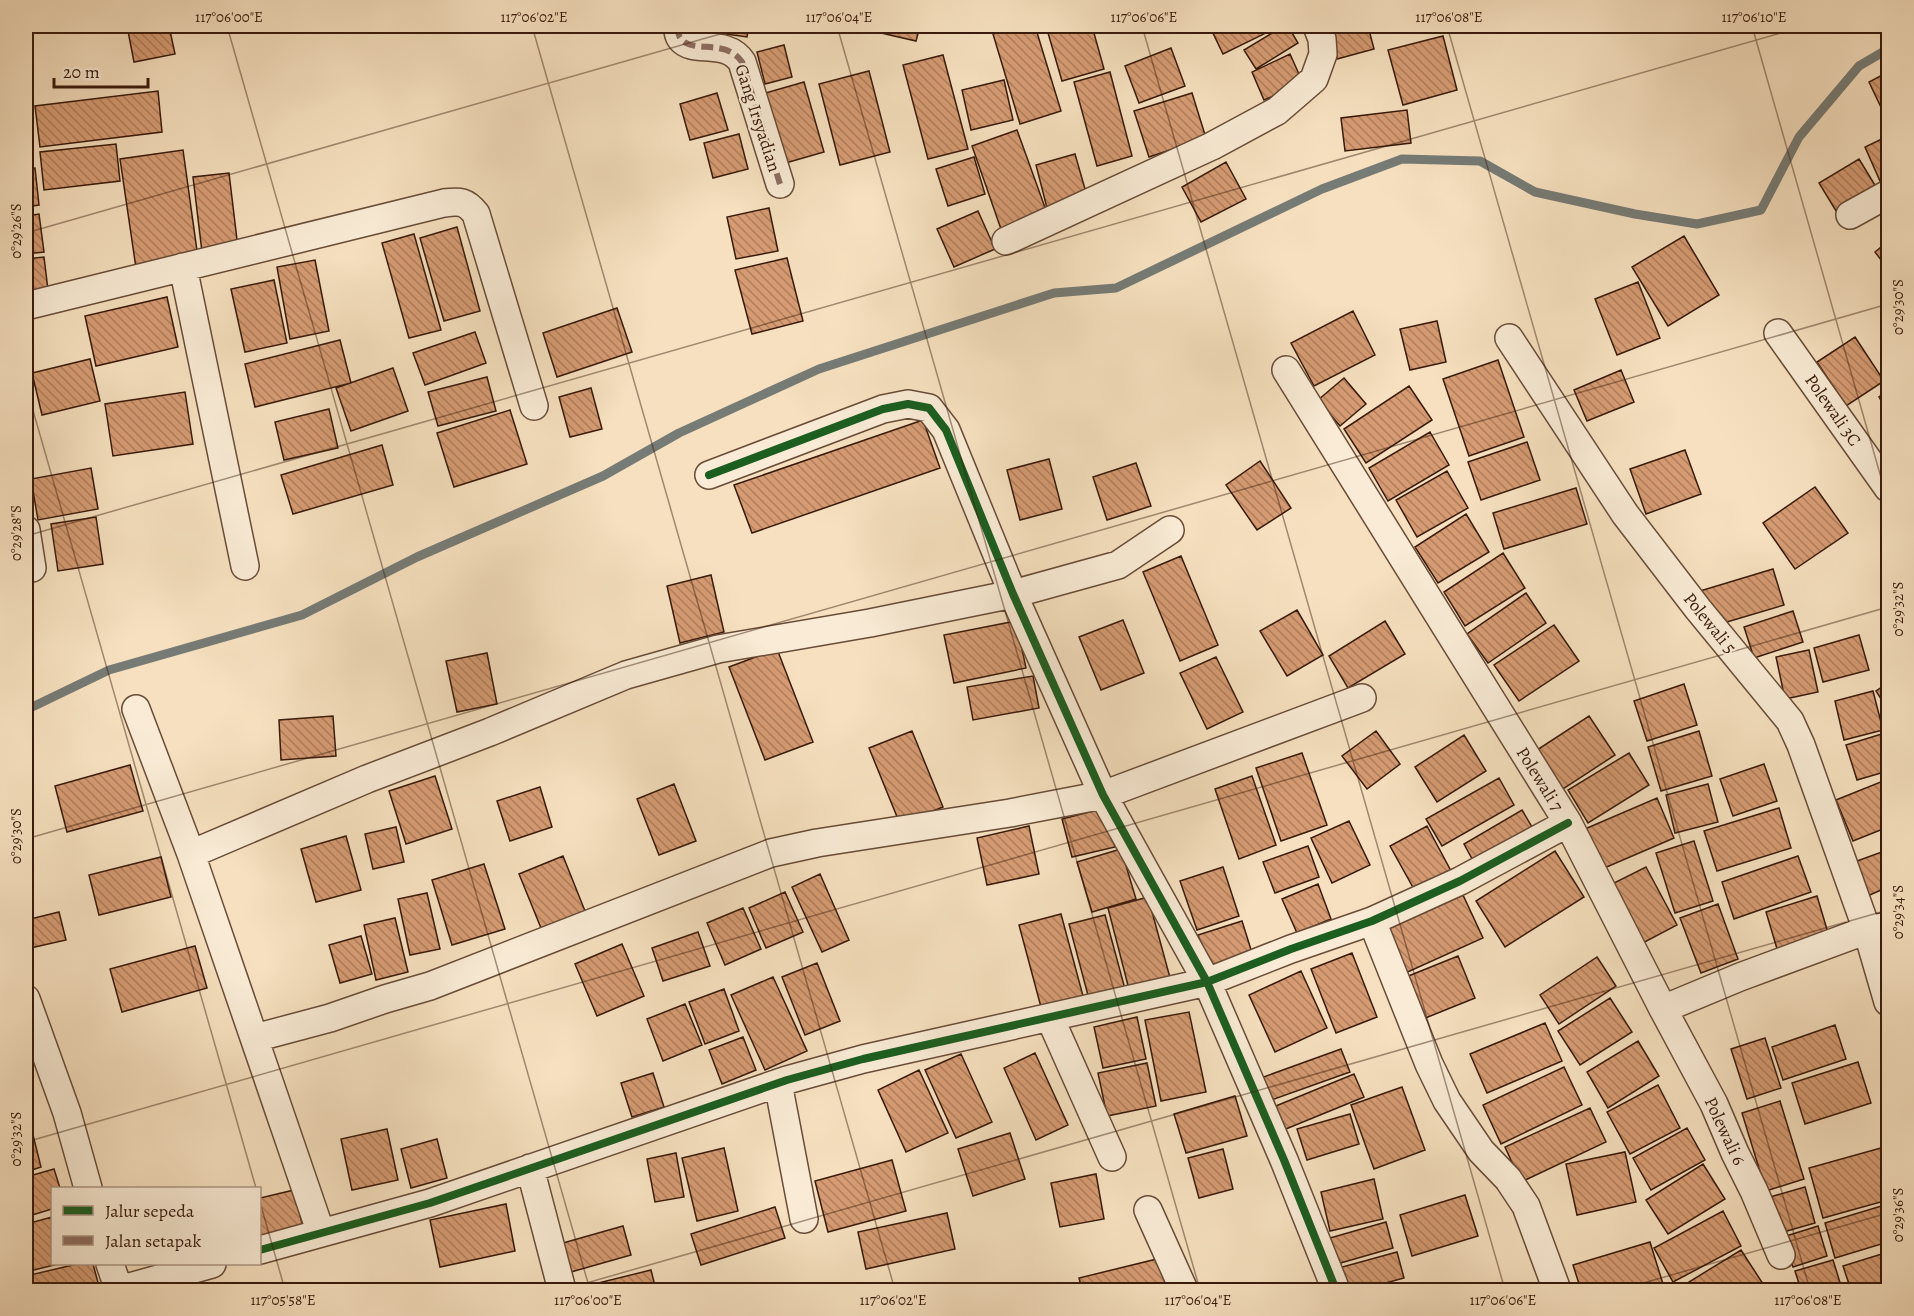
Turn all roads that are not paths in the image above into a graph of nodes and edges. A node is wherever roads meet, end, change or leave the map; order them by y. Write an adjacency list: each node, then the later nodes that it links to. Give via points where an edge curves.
1 (677, 26): 3 (street, Gang Irsyadian, via 685,42 726,49 737,55)
2 (1317, 26): 6 (street, via 1323,54 1314,79 1277,111 1212,146)
3 (780, 184)
4 (1888, 194): 5 (street)
5 (1850, 215)
6 (1006, 241)
7 (183, 267): 8 (street); 12 (street, via 444,203 469,205 476,214); 17 (street)
8 (26, 306)
9 (1778, 333): 14 (street, Polewali 3C)
10 (1509, 338): 26 (street, Polewali 5, via 1625,514 1790,721)
11 (1286, 370): 23 (street, Polewali 7)
12 (534, 406)
13 (709, 475): 19 (street, via 883,409 908,404 929,408 946,430)
14 (1885, 477)
15 (26, 530): 18 (street)
16 (1170, 530): 19 (street, via 1118,565)
17 (245, 566)
18 (32, 568)
19 (1013, 594): 22 (street); 24 (street, via 718,649 626,675)
20 (1362, 698): 22 (street)
21 (135, 709): 24 (street)
22 (1103, 795): 27 (street); 32 (street, via 771,853 430,986)
23 (1568, 823): 25 (street, via 1460,881); 29 (street, Polewali 7)
24 (191, 854): 32 (street)
25 (1372, 921): 27 (street); 48 (street, via 1442,1092 1476,1144 1526,1206)
26 (1878, 928): 28 (street, Polewali 5); 29 (street)
27 (1207, 982): 31 (street); 47 (street)
28 (1888, 1002)
29 (1663, 1009): 41 (street, Polewali 6, via 1714,1104)
30 (27, 1011): 36 (street, via 67,1113)
31 (1050, 1018): 33 (street); 34 (street)
32 (255, 1038): 39 (street)
33 (778, 1083): 35 (street); 38 (street)
34 (1112, 1157)
35 (530, 1168): 39 (street, via 430,1203); 45 (street)
36 (88, 1187)
37 (1148, 1210): 46 (street)
38 (804, 1219)
39 (321, 1233): 40 (street)
40 (261, 1250)
41 (1781, 1255)
42 (111, 1265): 44 (street)
43 (205, 1265): 44 (street)
44 (119, 1290)
45 (562, 1290)
46 (1184, 1290)
47 (1336, 1290)
48 (1557, 1290)

